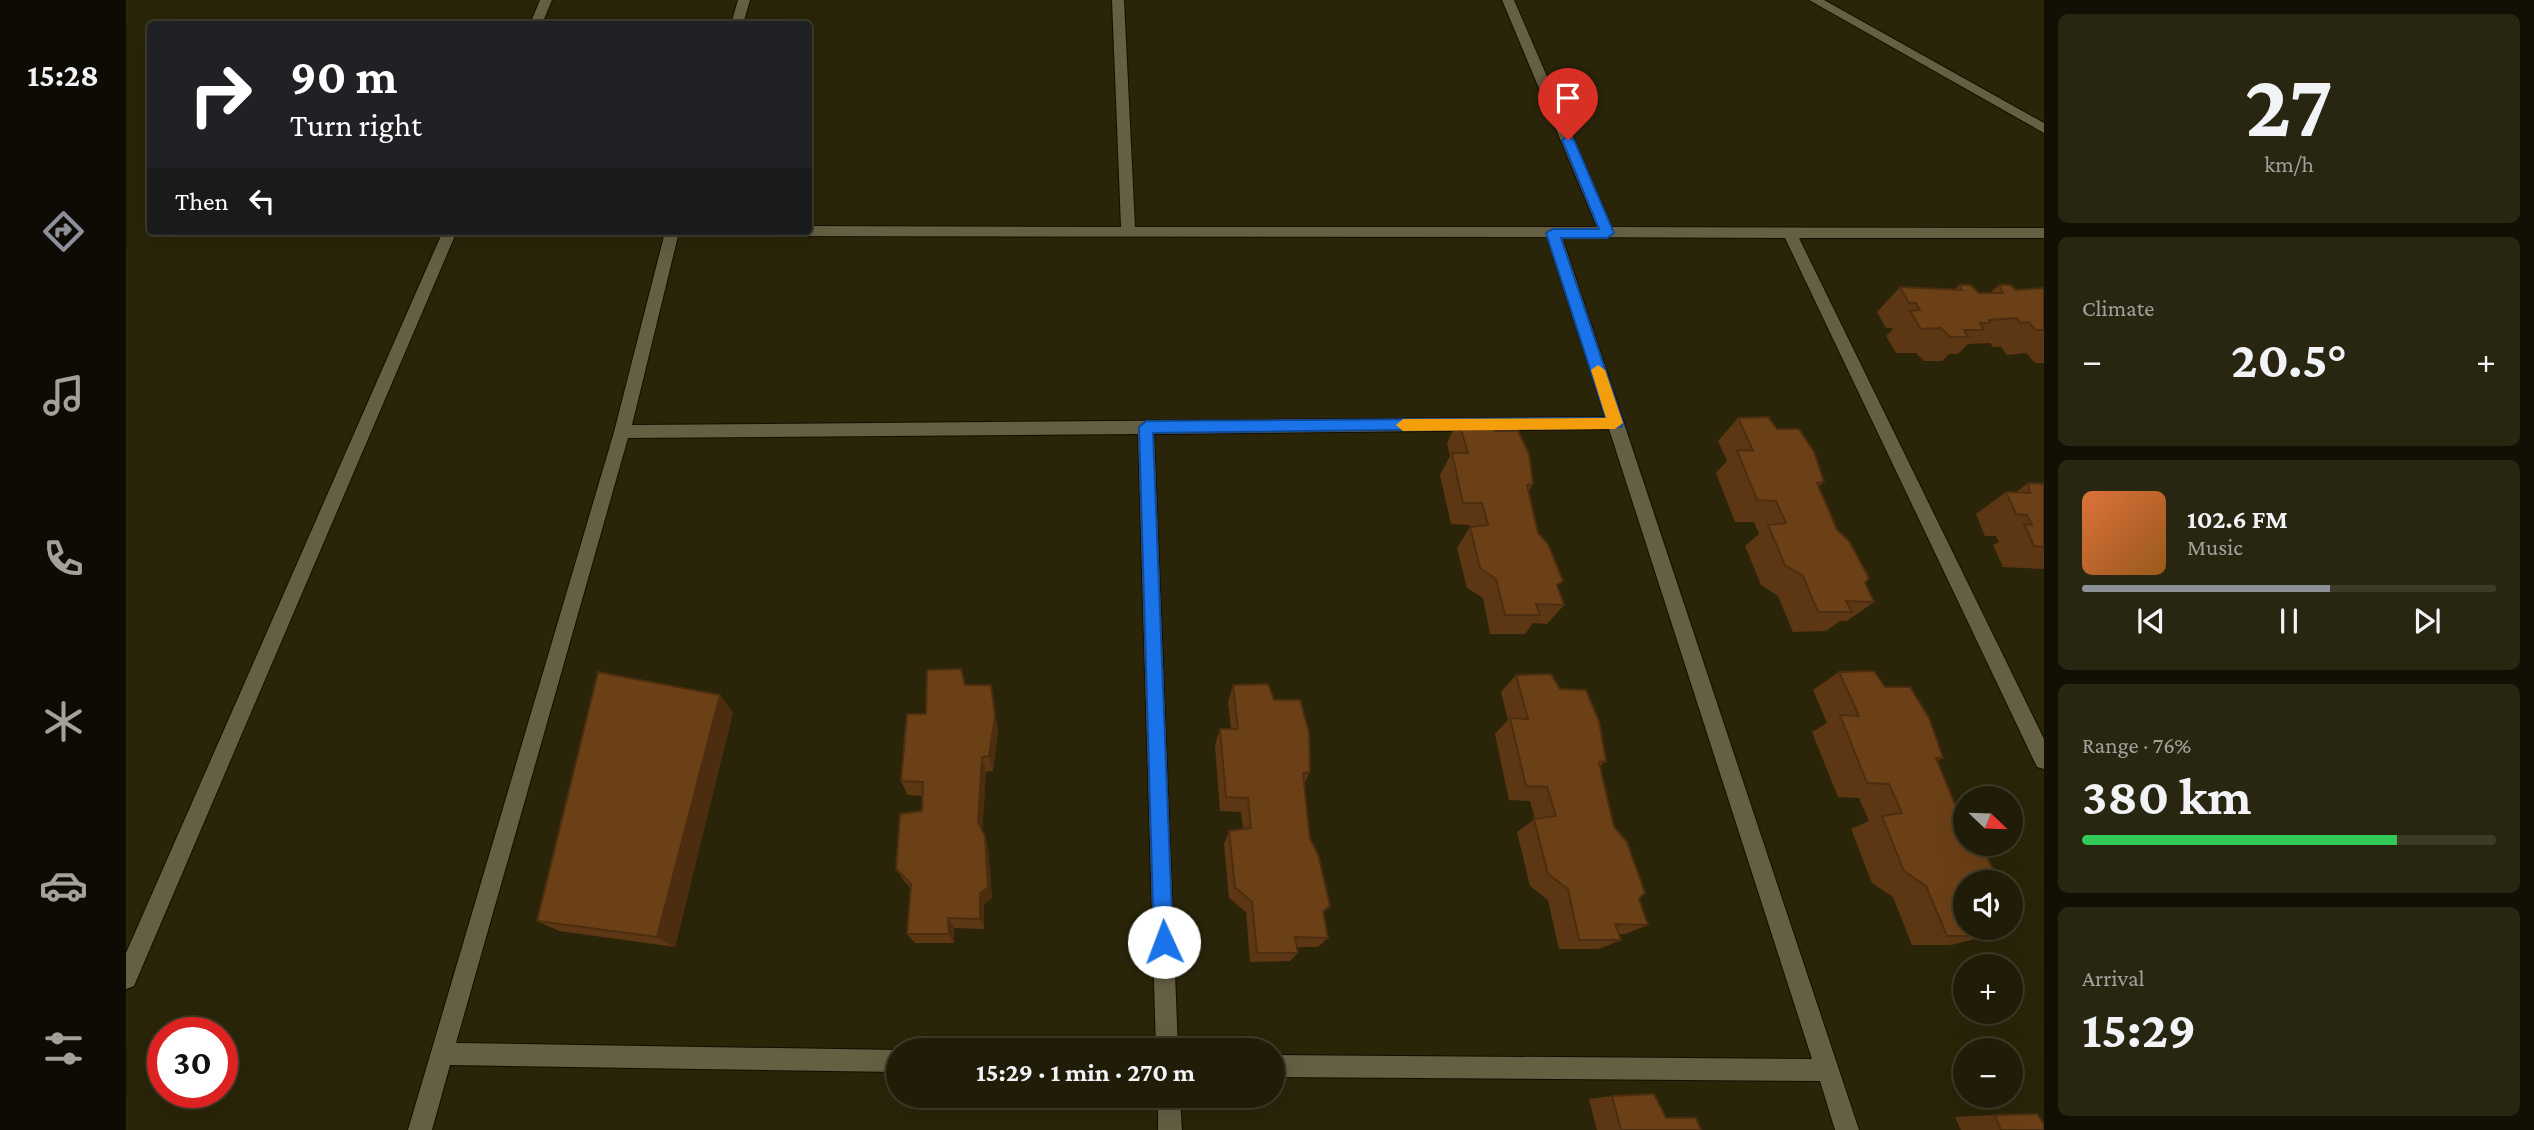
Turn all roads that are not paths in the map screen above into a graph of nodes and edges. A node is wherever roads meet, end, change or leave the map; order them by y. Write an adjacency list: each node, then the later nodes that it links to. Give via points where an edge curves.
1 (546, 0): 6 (street)
2 (744, 0): 7 (street)
3 (1118, 0): 10 (street)
4 (1508, 0): 12 (street)
5 (1815, 0): 8 (street)
6 (537, 21)
7 (738, 21)
8 (2044, 129)
9 (812, 232): 10 (street)
10 (1128, 233): 11 (street)
11 (1553, 233): 12 (street); 17 (street)
12 (1607, 233): 13 (street)
13 (1790, 233): 14 (street); 20 (street)
14 (2044, 233)
15 (448, 235): 21 (street)
16 (666, 235): 19 (street)
17 (1615, 423): 18 (street); 26 (street)
18 (1146, 427): 19 (street); 22 (street)
19 (622, 432): 23 (street)
20 (2044, 760)
21 (126, 978)
22 (1167, 1038)
23 (440, 1054): 24 (street); 28 (street)
24 (886, 1061)
25 (1285, 1066): 26 (street)
26 (1828, 1070): 30 (street)
27 (1169, 1108): 29 (street)
28 (420, 1130)
29 (1170, 1130)
30 (1847, 1130)

